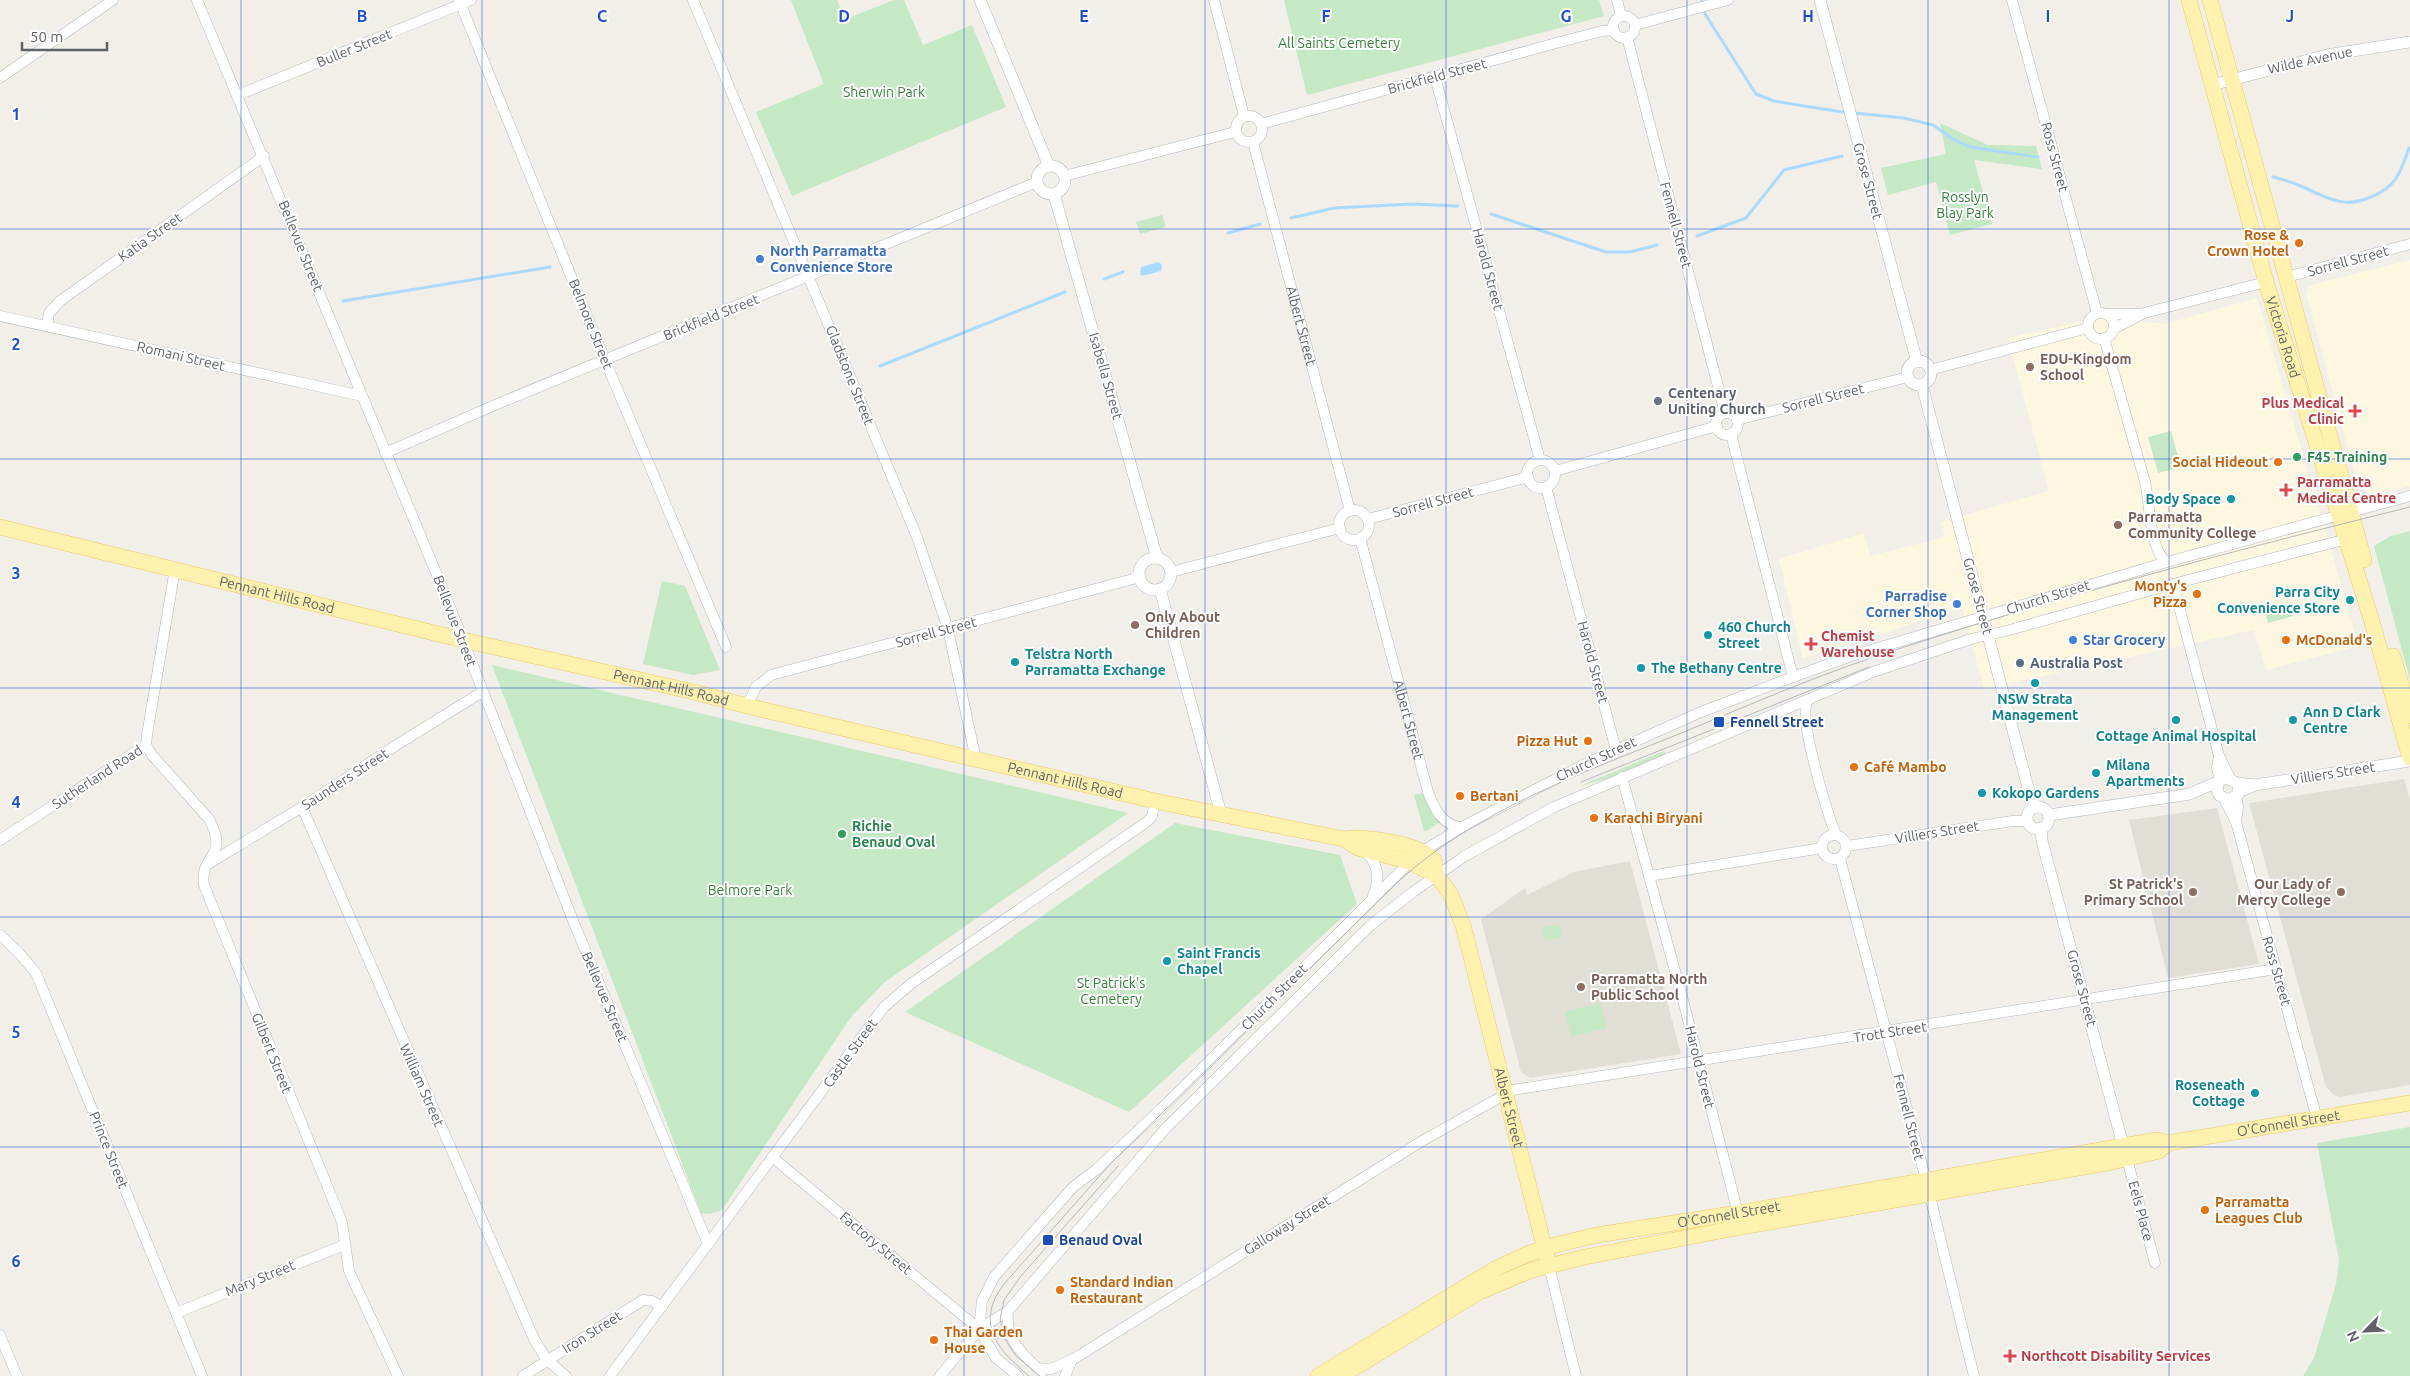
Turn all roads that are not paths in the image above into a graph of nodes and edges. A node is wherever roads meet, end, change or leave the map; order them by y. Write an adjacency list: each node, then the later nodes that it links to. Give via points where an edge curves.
1 (113, 0): 20 (street)
2 (197, 0): 23 (street, Bellevue Street)
3 (471, 0): 13 (street, Buller Street)
4 (693, 0): 35 (street, Gladstone Street)
5 (980, 0): 29 (street)
6 (1214, 0): 24 (street)
7 (1617, 0): 14 (street)
8 (1728, 0): 15 (street)
9 (1820, 0): 45 (street, Grose Street)
10 (2012, 0): 37 (street, Ross Street)
11 (2189, 0): 22 (main road, Victoria Road)
12 (2210, 0): 21 (main road, Victoria Road)
13 (459, 2): 23 (street, Buller Street); 44 (street, Belmore Street)
14 (1621, 16): 15 (street, via 1628,16); 16 (street, via 1614,22)
15 (1635, 25): 17 (street)
16 (1614, 30): 17 (street, via 1617,35); 19 (street, Brickfield Street)
17 (1627, 38): 50 (street, Fennell Street)
18 (2410, 42): 21 (street, Wilde Avenue, via 2327,55)
19 (1435, 77): 25 (street, Brickfield Street); 55 (street, Harold Street)
20 (0, 78)
21 (2232, 79): 22 (street, Wilde Avenue); 34 (main road, Victoria Road)
22 (2212, 85): 36 (main road, Victoria Road)
23 (238, 95): 28 (street, Bellevue Street)
24 (1244, 116): 25 (street, via 1256,118); 26 (street, via 1236,124)
25 (1261, 124): 27 (street, via 1260,136)
26 (1236, 132): 27 (street, via 1240,139); 30 (street)
27 (1253, 142): 60 (street, Albert Street)
28 (264, 156): 40 (street, Katia Street, via 60,301 49,313); 49 (street, Bellevue Street)
29 (1050, 166): 30 (street, via 1059,168); 31 (street, via 1038,174)
30 (1064, 176): 32 (street, via 1064,185)
31 (1037, 182): 32 (street, via 1045,193); 35 (street, Brickfield Street)
32 (1054, 194): 67 (street, Isabella Street)
33 (2410, 244): 34 (street, Sorrell Street)
34 (2286, 277): 61 (main road, Victoria Road)
35 (810, 278): 44 (street, Brickfield Street); 75 (street, Gladstone Street, via 917,537)
36 (2266, 282): 38 (street); 61 (main road, Victoria Road)
37 (2102, 314): 38 (street); 41 (street, via 2091,318); 42 (street, via 2112,320)
38 (2140, 314): 42 (street)
39 (0, 316): 40 (street, Romani Street)
40 (47, 326): 49 (street, Romani Street)
41 (2088, 328): 43 (street, via 2094,337); 46 (street)
42 (2113, 329): 43 (street)
43 (2104, 338): 68 (street, via 2150,501 2149,518 2158,552)
44 (605, 360): 54 (street, Brickfield Street); 78 (street, Belmore Street)
45 (1917, 362): 46 (street, via 1926,364); 47 (street, via 1909,367)
46 (1930, 370): 48 (street, via 1929,380)
47 (1908, 376): 48 (street, via 1912,383); 51 (street, Sorrell Street)
48 (1922, 385): 74 (street, Grose Street)
49 (362, 396): 54 (street, Bellevue Street)
50 (1725, 413): 51 (street); 52 (street, via 1718,419)
51 (1737, 420): 53 (street, via 1738,427)
52 (1717, 426): 53 (street, via 1721,432); 56 (street)
53 (1731, 434): 79 (street)
54 (385, 453): 77 (street, Bellevue Street)
55 (1540, 460): 56 (street, via 1548,462); 57 (street, via 1530,466)
56 (1555, 471): 58 (street, via 1553,481)
57 (1528, 477): 58 (street, via 1536,487); 62 (street, Sorrell Street)
58 (1546, 487): 85 (street, Harold Street)
59 (2410, 496): 61 (street, Church Street)
60 (1350, 511): 62 (street, via 1359,511); 64 (street, via 1342,517)
61 (2345, 513): 66 (main road, Victoria Road); 68 (street, Church Street); 83 (main road, Victoria Road)
62 (1368, 519): 65 (street, via 1368,531)
63 (0, 526): 69 (main road, Pennant Hills Road)
64 (1340, 528): 65 (street, via 1346,538); 70 (street)
65 (1360, 538): 99 (street, Albert Street, via 1424,782 1442,818)
66 (2347, 539): 72 (street, Church Street); 87 (main road, Victoria Road)
67 (1157, 558): 70 (street, via 1165,562); 71 (street, via 1145,562)
68 (2167, 562): 74 (street, Church Street)
69 (175, 569): 77 (main road, Pennant Hills Road); 84 (street, Sutherland Road)
70 (1171, 572): 73 (street, via 1167,584)
71 (1139, 575): 73 (street, via 1149,589); 75 (street, Sorrell Street)
72 (2174, 584): 76 (street, Church Street); 89 (street, via 2219,756 2217,768)
73 (1160, 589): 95 (street)
74 (1983, 616): 76 (street, Grose Street); 79 (street, Church Street)
75 (948, 629): 82 (street, Sorrell Street, via 771,675 756,687); 86 (street, Gladstone Street)
76 (1988, 634): 81 (street, Church Street, via 1873,672); 93 (street, Grose Street, via 2030,795)
77 (463, 640): 80 (street, Bellevue Street); 82 (main road, Pennant Hills Road)
78 (726, 647)
79 (1793, 677): 85 (street, Church Street, via 1701,712)
80 (482, 692): 94 (street, Saunders Street); 127 (street, Bellevue Street)
81 (1807, 701): 88 (street, Church Street); 101 (street, via 1805,717)
82 (747, 706): 86 (main road, Pennant Hills Road)
83 (2410, 716)
84 (146, 745): 103 (street, Sutherland Road); 110 (street, Gilbert Street, via 152,756 209,819 218,842)
85 (1616, 750): 99 (street, Church Street)
86 (976, 760): 92 (main road, Pennant Hills Road)
87 (2410, 760): 89 (street, Villiers Street, via 2255,785)
88 (1622, 777): 111 (street, Church Street, via 1554,807 1465,856); 112 (street, Harold Street)
89 (2230, 786): 90 (street); 91 (street, via 2217,789); 91 (street, via 2232,800); 98 (street, via 2238,807)
90 (2190, 794): 91 (street); 96 (street)
91 (2221, 797): 98 (street)
92 (1155, 801): 95 (main road, Pennant Hills Road); 123 (street, Castle Street, via 1148,820 898,993 870,1025)
93 (2036, 806): 96 (street, via 2045,808); 97 (street, via 2029,810)
94 (302, 808): 110 (street, Saunders Street); 137 (street, William Street, via 530,1330)
95 (1221, 814): 102 (main road, Pennant Hills Road)
96 (2049, 815): 100 (street, via 2048,823)
97 (2027, 821): 100 (street, via 2033,828); 104 (street, Villiers Street)
98 (2236, 822): 115 (street, Ross Street)
99 (1462, 827): 107 (street, Church Street)
100 (2041, 828): 116 (street, Grose Street)
101 (1836, 835): 104 (street); 106 (street, via 1827,837)
102 (1344, 839): 105 (main road, Pennant Hills Road); 107 (main road, Pennant Hills Road, via 1359,837)
103 (0, 840)
104 (1847, 846): 108 (street)
105 (1358, 848): 109 (main road, Pennant Hills Road); 113 (street, via 1377,868)
106 (1822, 848): 108 (street, via 1828,858); 112 (street)
107 (1422, 851): 109 (street, Church Street); 111 (main road, Albert Street, via 1434,860)
108 (1840, 859): 117 (street, Fennell Street)
109 (1410, 862): 111 (main road, Pennant Hills Road); 113 (street, Church Street)
110 (207, 864): 126 (street, Gilbert Street, via 203,877 207,893 342,1222)
111 (1437, 876): 119 (main road, Albert Street, via 1450,893 1463,925); 132 (street, Church Street, via 1371,925 1166,1128)
112 (1649, 876): 118 (street, Harold Street)
113 (1371, 902): 134 (street, Church Street, via 1160,1111 1073,1187 994,1277 982,1301)
114 (0, 935): 133 (street, Prince Street, via 36,973)
115 (2276, 969): 116 (street, Trott Street); 121 (street, Ross Street)
116 (2085, 1000): 117 (street, Trott Street); 122 (street, Grose Street)
117 (1888, 1033): 118 (street, Trott Street); 124 (street, Fennell Street)
118 (1699, 1062): 119 (street, Trott Street, via 1518,1089); 125 (street, Harold Street)
119 (1504, 1094): 128 (main road, Albert Street); 138 (street, Galloway Street, via 1414,1146)
120 (2410, 1103): 121 (main road, O'Connell Street)
121 (2317, 1119): 122 (main road, O'Connell Street, via 2168,1143 2157,1140)
122 (2125, 1153): 124 (main road, O'Connell Street); 129 (street, Eels Place)
123 (772, 1157): 127 (street, Castle Street); 134 (street, Factory Street)
124 (1928, 1187): 125 (main road, O'Connell Street); 130 (main road, O'Connell Street); 153 (street, Fennell Street)
125 (1738, 1213): 128 (main road, O'Connell Street, via 1597,1235)
126 (344, 1244): 133 (street, Mary Street); 142 (street, Gilbert Street, via 349,1271)
127 (708, 1244): 131 (street, Castle Street)
128 (1544, 1249): 130 (main road, Albert Street); 150 (main road, O'Connell Street, via 1495,1269)
129 (2154, 1263)
130 (1549, 1266): 151 (main road, O'Connell Street, via 1479,1292); 152 (street, Albert Street)
131 (662, 1307): 137 (street, Iron Street, via 643,1300); 145 (street, Castle Street)
132 (1008, 1311): 134 (street, Church Street); 136 (street)
133 (176, 1312): 141 (street, Prince Street)
134 (980, 1329): 136 (street, Factory Street); 146 (street, Church Street); 147 (street, Factory Street, via 996,1358)
135 (0, 1335): 140 (street)
136 (1010, 1335): 139 (street, via 1016,1348)
137 (547, 1360): 143 (street, Iron Street); 144 (street)
138 (1072, 1360): 139 (street, Galloway Street, via 1050,1370); 149 (street)
139 (1037, 1368): 148 (street)
140 (17, 1376)
141 (202, 1376)
142 (398, 1376)
143 (523, 1376)
144 (566, 1376)
145 (610, 1376)
146 (940, 1376)
147 (1018, 1376)
148 (1047, 1376)
149 (1064, 1376)
150 (1318, 1376)
151 (1341, 1376)
152 (1576, 1376)
153 (1974, 1376)

